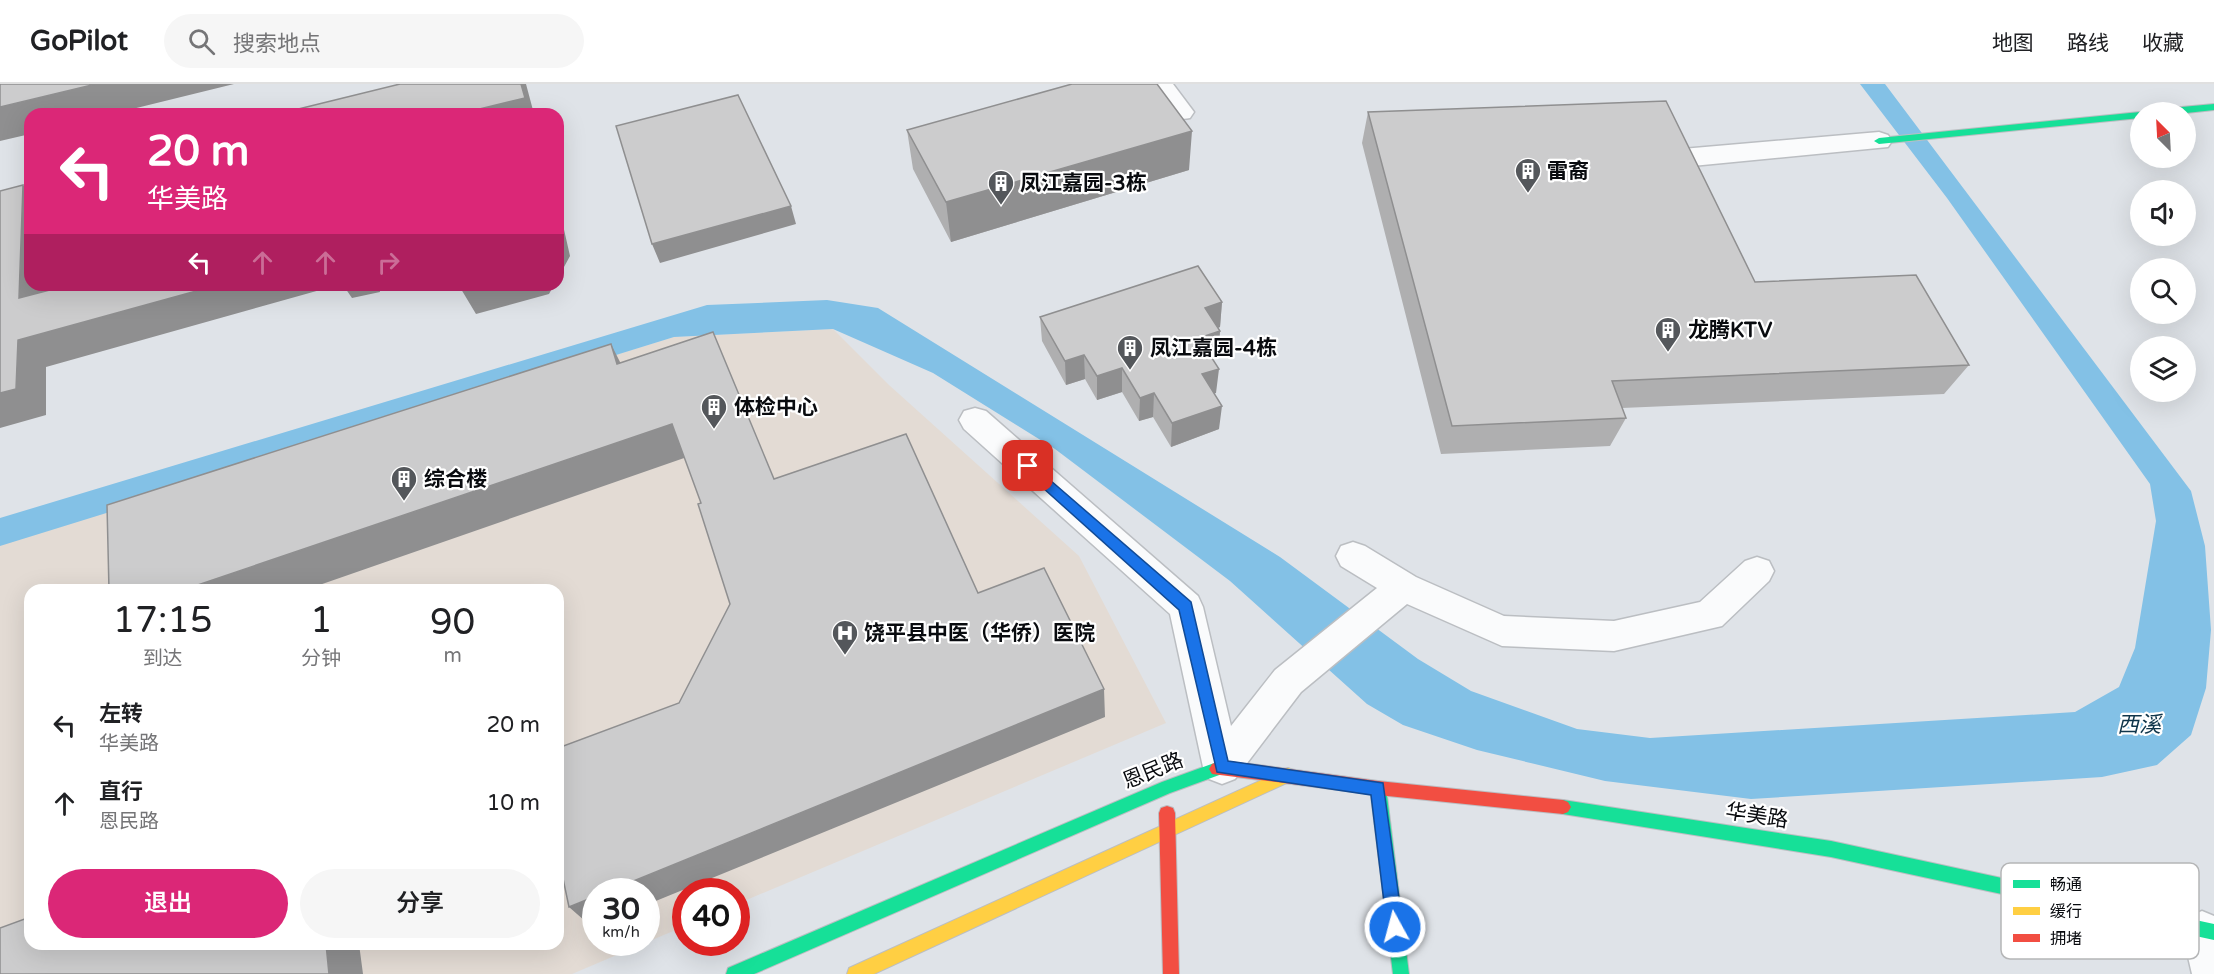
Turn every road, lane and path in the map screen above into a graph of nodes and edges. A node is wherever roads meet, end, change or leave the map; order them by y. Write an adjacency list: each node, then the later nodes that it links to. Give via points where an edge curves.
1 (1160, 84): 4 (street)
2 (2214, 107): 3 (street)
3 (2196, 109)
4 (1181, 112)
5 (2130, 116): 6 (street)
6 (1879, 141): 7 (street)
7 (1682, 158)
8 (975, 420): 12 (street, via 1186,607)
9 (1353, 556): 11 (street)
10 (1758, 571): 11 (street, via 1710,615 1614,636 1503,631)
11 (1404, 587): 12 (street, via 1287,681)
12 (1222, 767): 13 (street, 恩民路); 14 (street, 恩民路)
13 (1288, 776): 15 (street, 华美路); 16 (street)
14 (1167, 787): 16 (street); 19 (street, 恩民路)
15 (1378, 788): 17 (street, 华美路, via 1526,801 1831,849); 22 (street)
16 (1168, 833): 20 (street); 21 (street)
17 (2001, 886)
18 (2208, 932): 23 (street)
19 (734, 974)
20 (855, 974)
21 (1171, 974)
22 (1401, 974)
23 (2213, 974)

